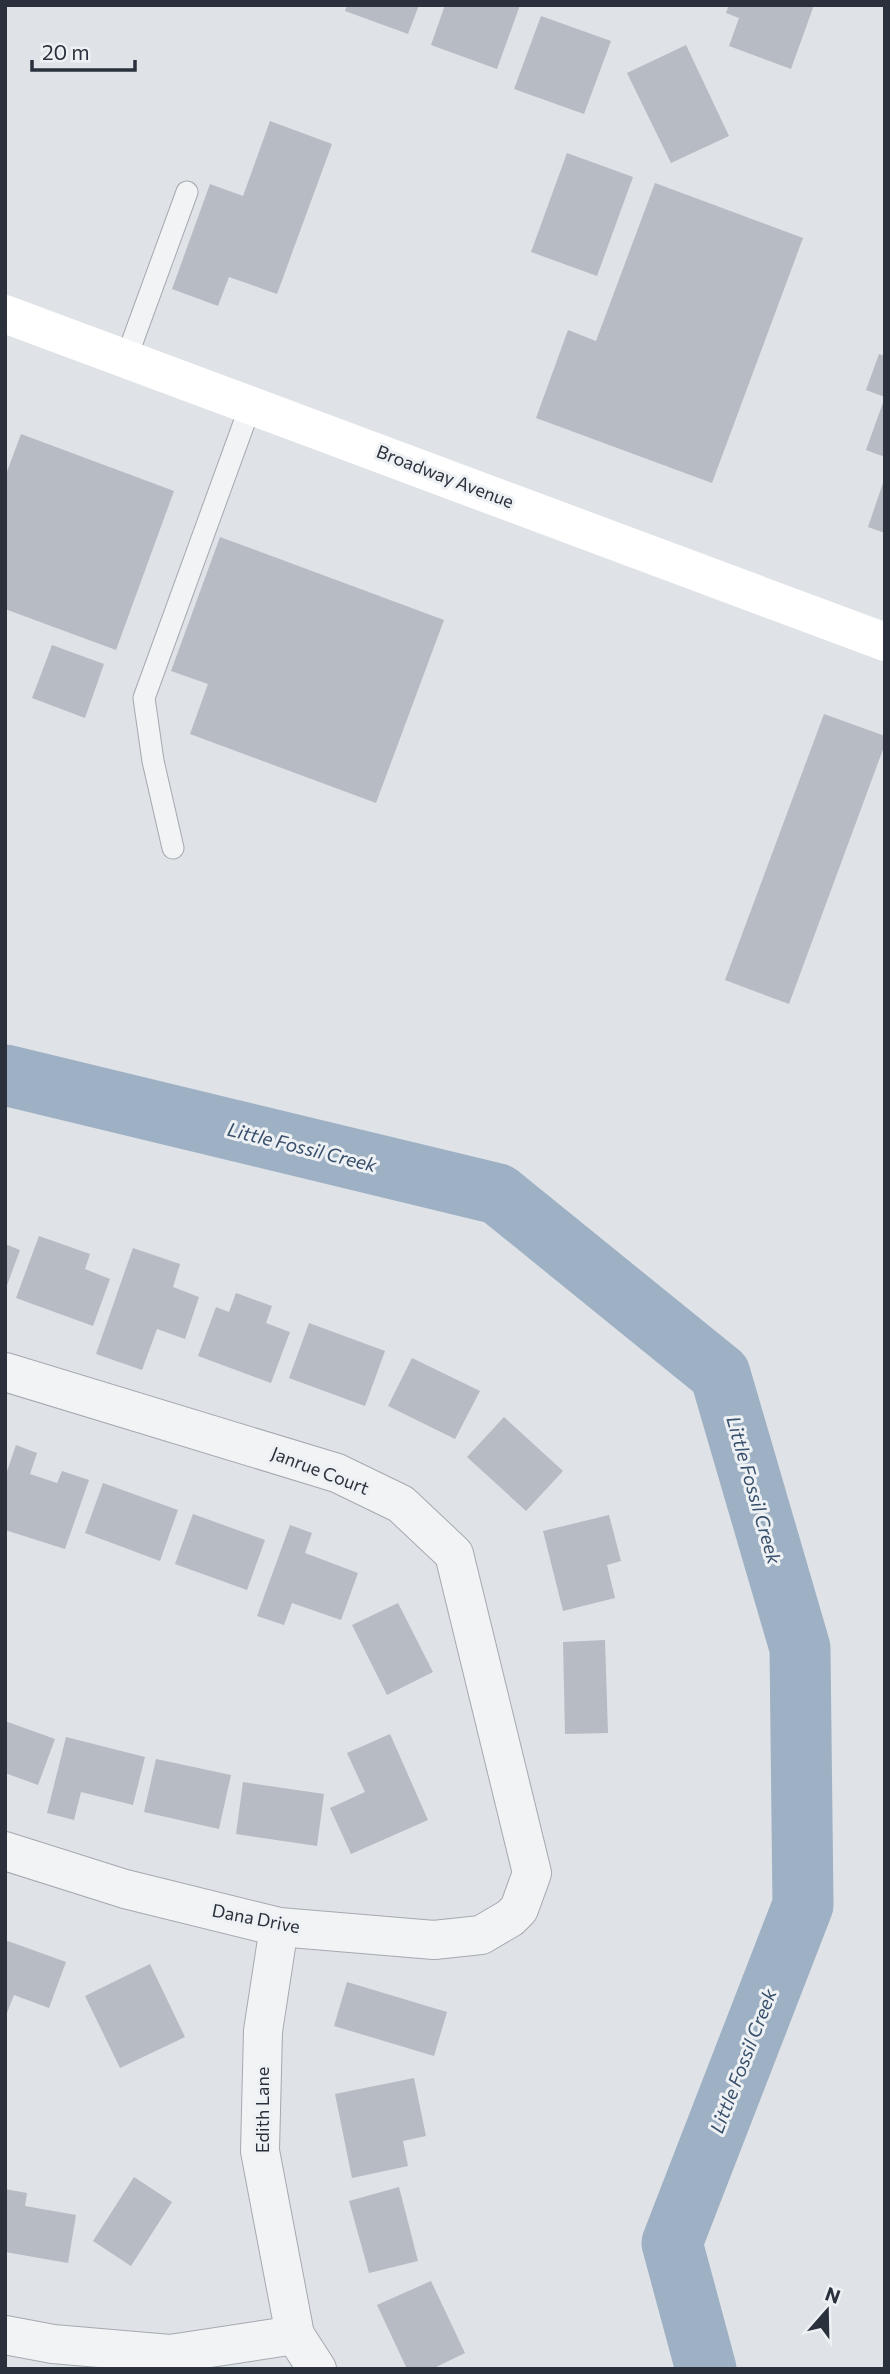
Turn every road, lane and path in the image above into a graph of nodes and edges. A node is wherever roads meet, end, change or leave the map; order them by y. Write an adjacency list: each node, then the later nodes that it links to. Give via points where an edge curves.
1 (187, 192): 3 (lane)
2 (5, 314): 3 (main road, Broadway Avenue)
3 (126, 359): 4 (main road, Broadway Avenue)
4 (251, 404): 5 (main road, Broadway Avenue); 6 (lane, via 144,698)
5 (885, 642)
6 (173, 848)
7 (5, 1371): 9 (street, Janrue Court, via 337,1473 401,1504 454,1553 532,1873 519,1909)
8 (5, 1851): 10 (street, Dana Drive, via 125,1889)
9 (510, 1918): 10 (street, Dana Drive, via 481,1935 434,1940)
10 (279, 1927): 11 (street, Edith Lane, via 263,2031 260,2151)
11 (295, 2334): 12 (street, via 170,2354); 13 (street, Edith Lane)
12 (5, 2335)
13 (317, 2369)

